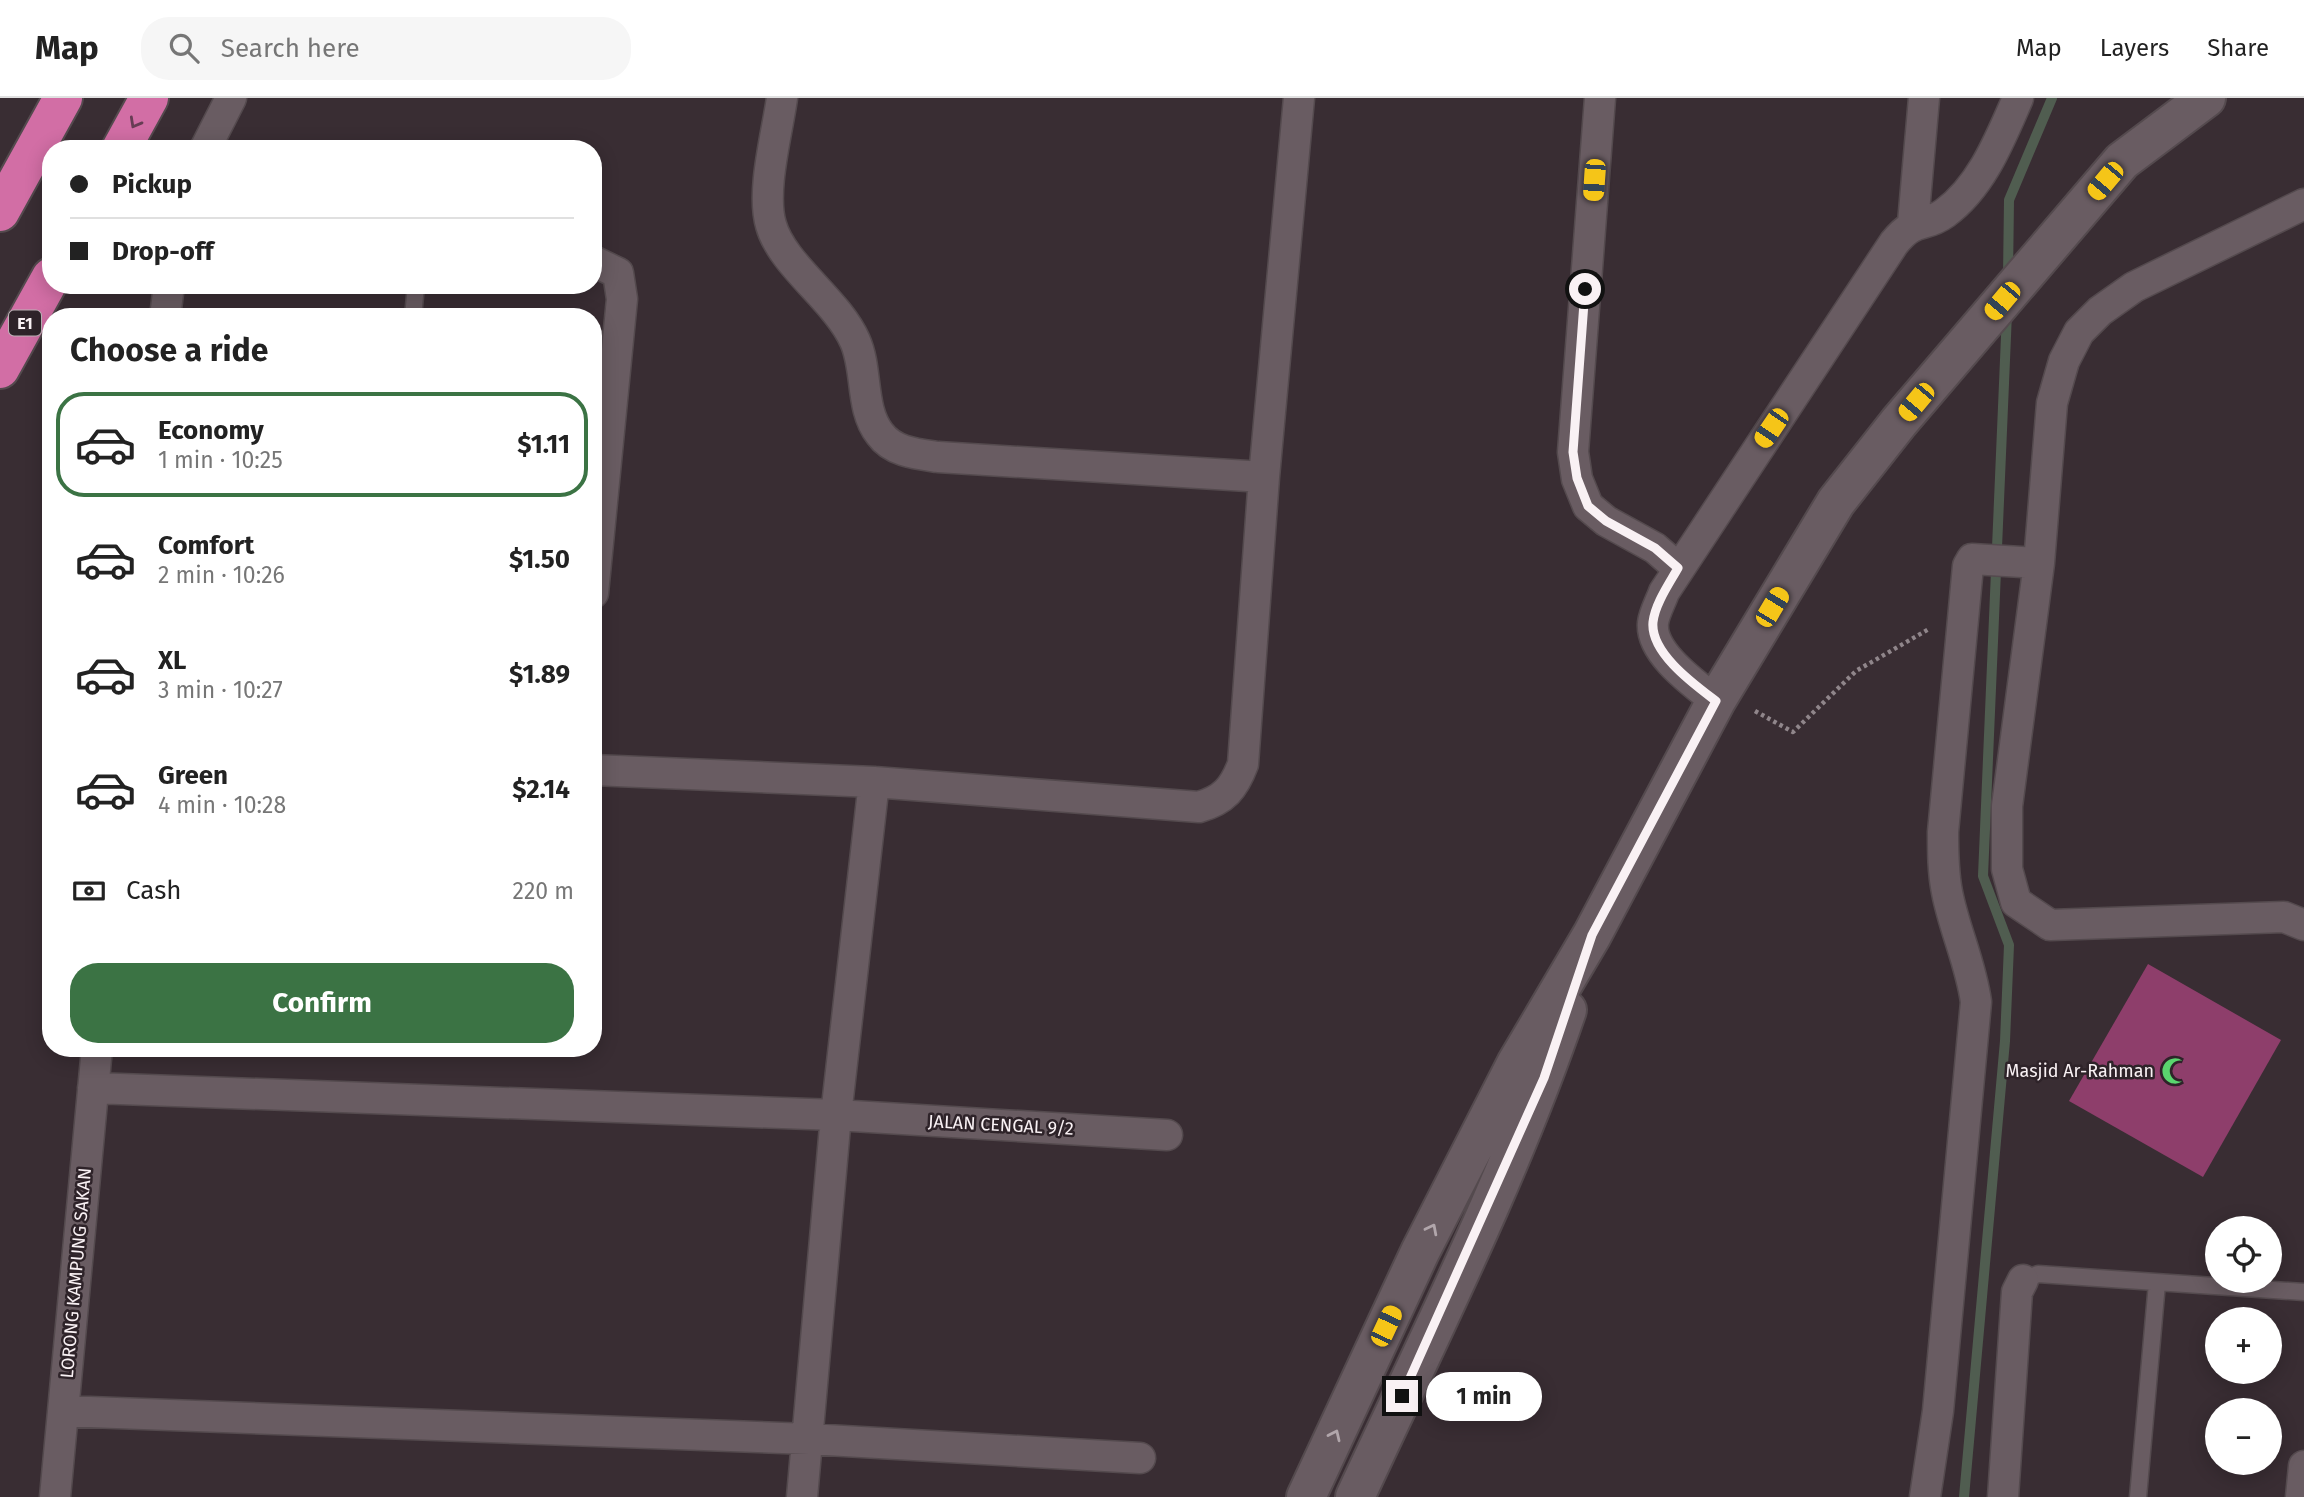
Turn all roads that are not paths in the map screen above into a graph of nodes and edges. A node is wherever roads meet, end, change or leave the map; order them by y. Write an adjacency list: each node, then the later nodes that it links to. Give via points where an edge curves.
1 (63, 98): 13 (highway)
2 (149, 98): 10 (highway, one-way to 10)
3 (231, 98): 11 (street)
4 (782, 98): 18 (street, via 768,198 771,225 779,242 847,326 856,343 871,414 879,434 894,447 938,457)
5 (1299, 98): 18 (street)
6 (1600, 98): 21 (street, via 1573,452 1577,478 1588,506)
7 (1924, 98): 14 (street)
8 (2018, 98): 14 (street, via 1993,153 1969,190 1935,220)
9 (2206, 98): 22 (main road, via 2122,161 1899,422 1836,502)
10 (126, 140)
11 (210, 140)
12 (2304, 204): 20 (street, via 2134,287 2079,332 2064,361 2052,403)
13 (0, 212)
14 (1913, 223): 21 (street, via 1894,243)
15 (602, 266): 19 (street, via 618,274 622,299)
16 (42, 293): 17 (highway, E1)
17 (0, 369)
18 (1264, 477): 24 (street, via 1243,764 1235,785 1218,802 1199,807)
19 (602, 502)
20 (2032, 562): 25 (street, via 2007,806 2007,869 2016,902 2050,925 2284,917); 42 (street, via 1972,559 1968,566 1943,832 1947,893 1973,977 1976,1002 1938,1411)
21 (1678, 568): 22 (street, via 1653,624 1661,649 1681,674)
22 (1719, 695): 26 (main road)
23 (602, 769): 24 (street)
24 (874, 782): 29 (street)
25 (2304, 925)
26 (1592, 935): 40 (main road, one-way to 26, via 1438,1217 1516,1064); 41 (main road, via 1544,1078)
27 (96, 1057): 28 (street, LORONG KAMPUNG SAKAN)
28 (93, 1088): 29 (street, JALAN CENGAL 9/2); 34 (street, LORONG KAMPUNG SAKAN)
29 (836, 1115): 30 (street, JALAN CENGAL 9/2); 35 (street)
30 (1167, 1135)
31 (2023, 1280): 32 (lane, via 2038,1274); 43 (street, via 2017,1292)
32 (2157, 1283): 33 (lane); 44 (lane)
33 (2304, 1292)
34 (63, 1411): 35 (street); 38 (street, LORONG KAMPUNG SAKAN)
35 (809, 1439): 36 (street); 39 (street)
36 (1139, 1458)
37 (2304, 1466): 45 (street)
38 (55, 1497)
39 (802, 1497)
40 (1307, 1497)
41 (1355, 1497)
42 (1925, 1497)
43 (2003, 1497)
44 (2138, 1497)
45 (2301, 1497)

